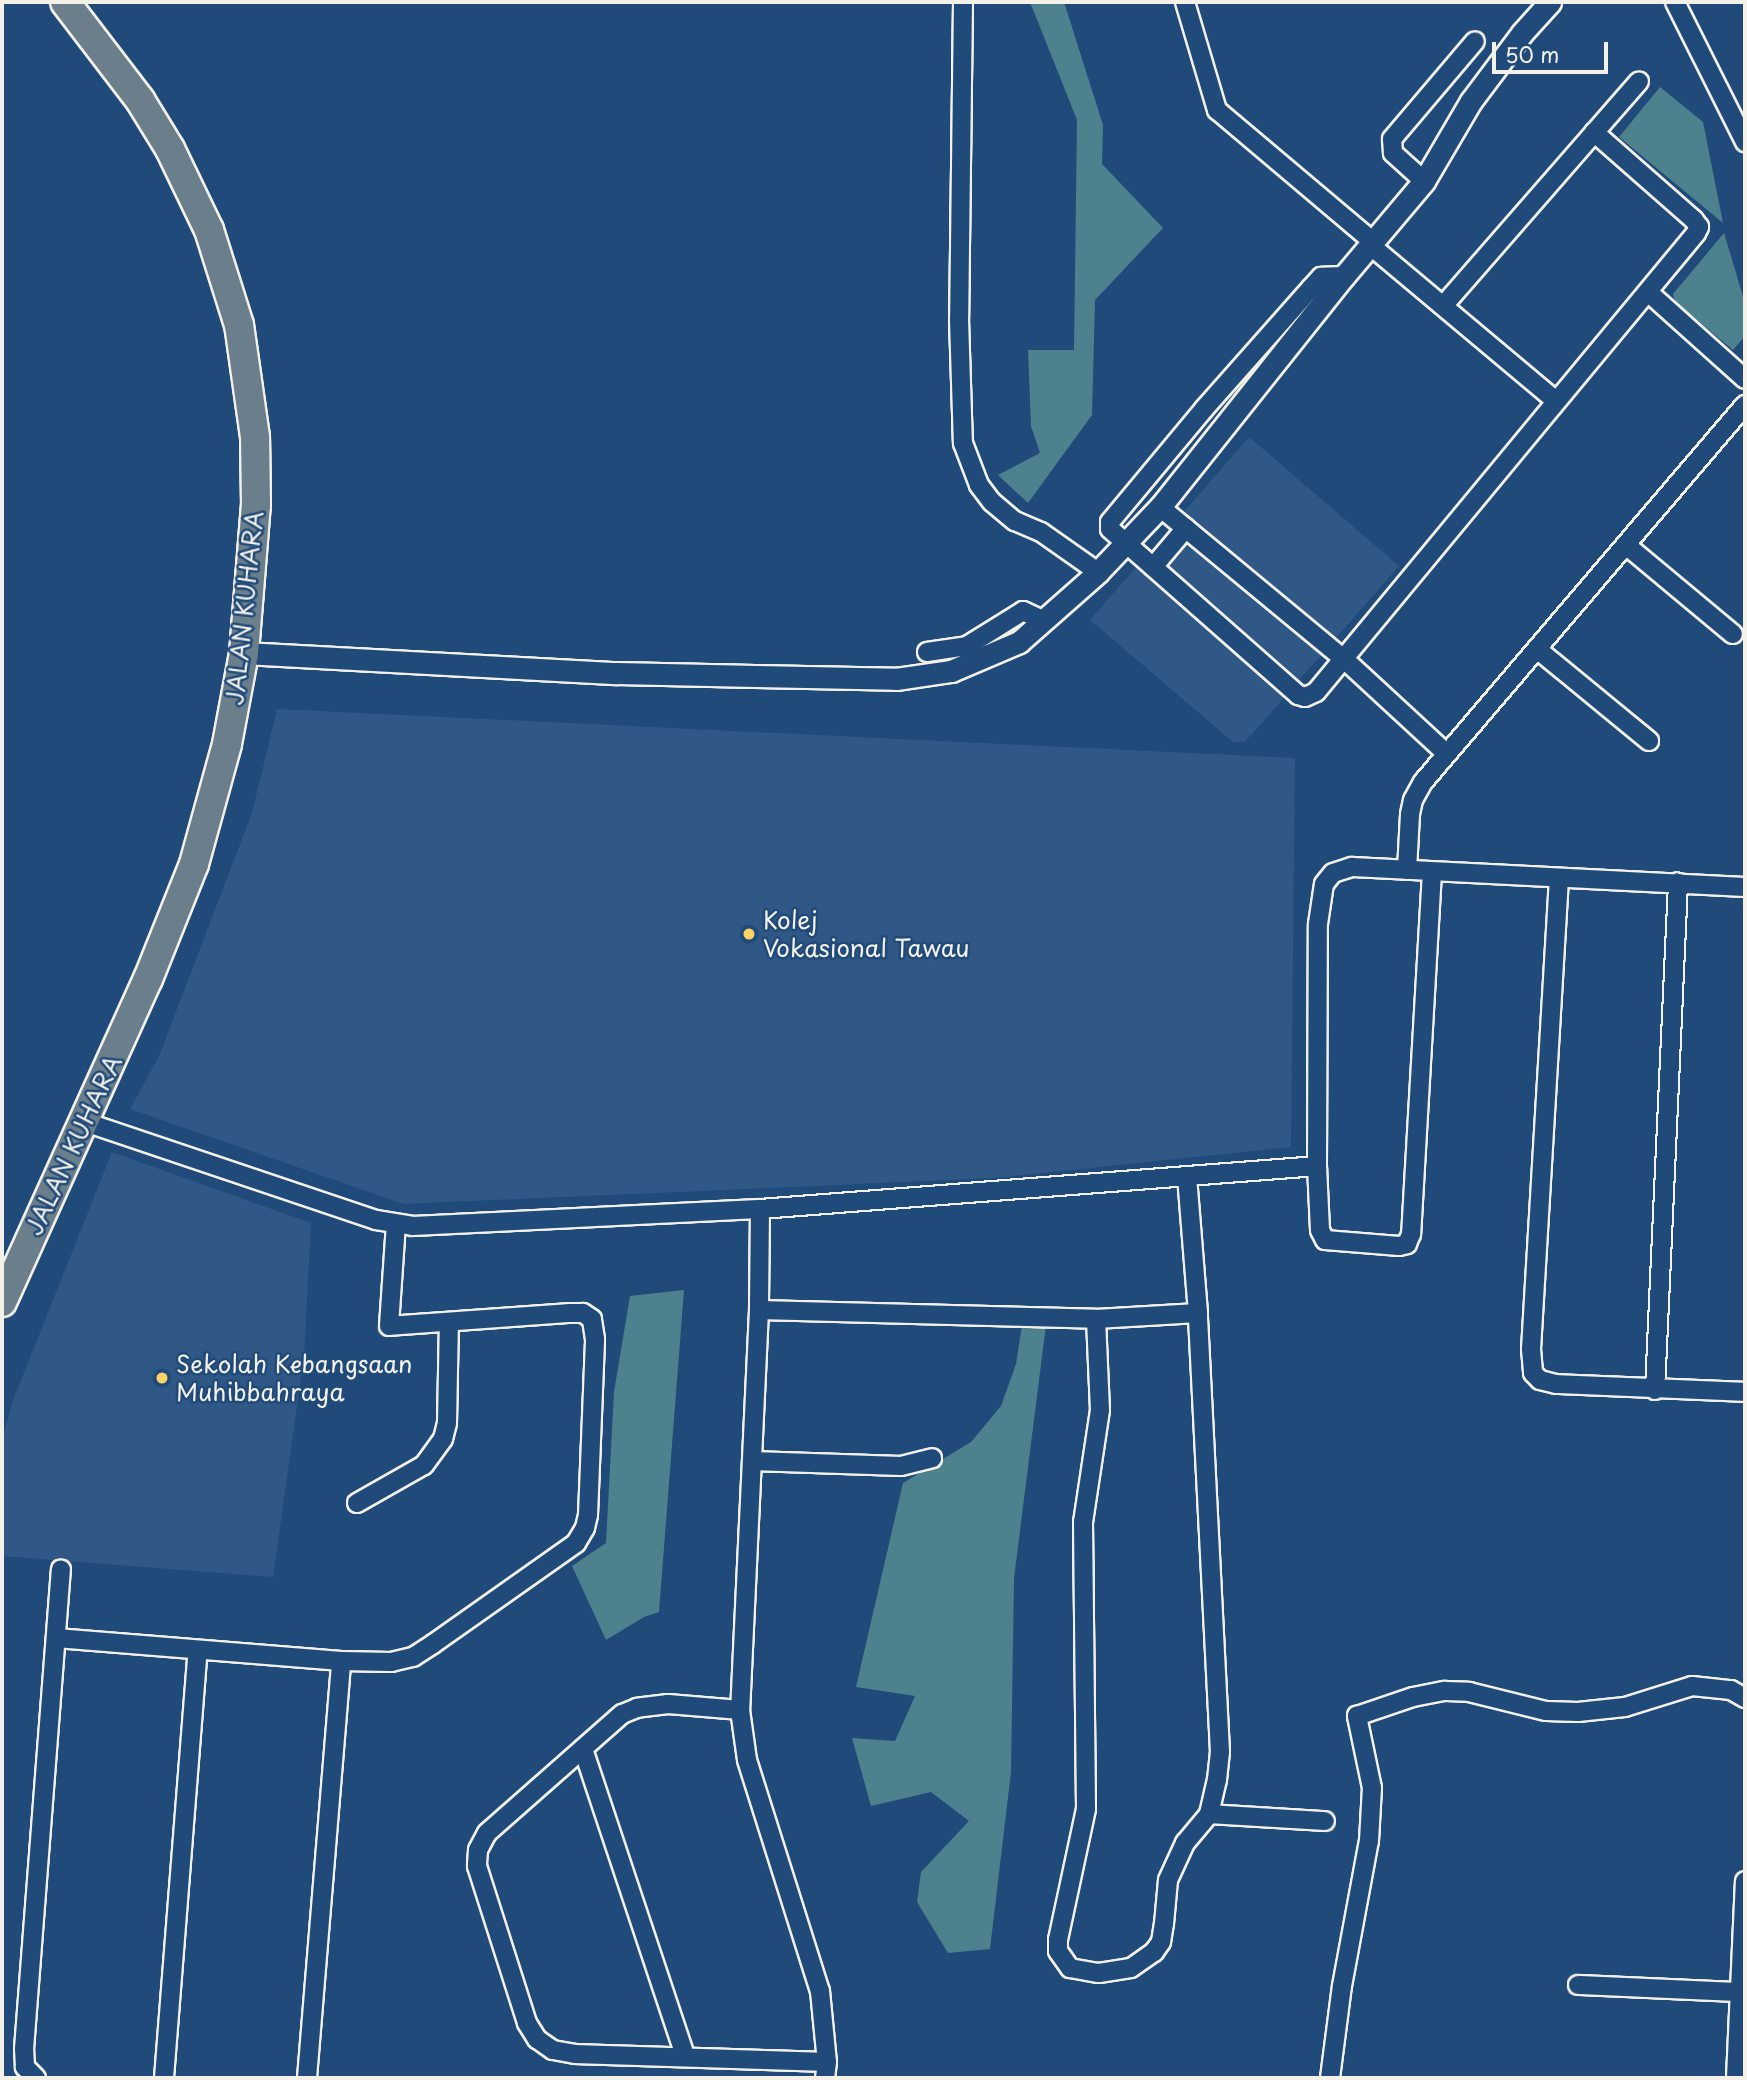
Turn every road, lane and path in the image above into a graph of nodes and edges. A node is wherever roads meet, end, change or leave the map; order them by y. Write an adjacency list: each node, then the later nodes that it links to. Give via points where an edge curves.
1 (65, 2): 28 (main road, JALAN KUHARA, via 126,80 170,149 209,230 239,325 255,436 256,491)
2 (963, 2): 23 (street, via 959,319 963,443 979,485 992,502)
3 (1185, 2): 11 (street, via 1217,110)
4 (1550, 2): 10 (street, via 1471,101)
5 (1675, 2): 9 (street)
6 (1475, 41): 10 (street, via 1391,143 1393,153)
7 (1639, 81): 8 (street)
8 (1594, 132): 13 (street, via 1699,227); 14 (street)
9 (1745, 142)
10 (1424, 181): 11 (street)
11 (1371, 244): 12 (street); 14 (street)
12 (1343, 276): 18 (street); 20 (street, via 1321,277 1114,515 1110,529)
13 (1648, 292): 15 (street); 16 (street)
14 (1443, 306): 16 (street)
15 (1745, 379)
16 (1556, 401): 29 (street)
17 (1745, 404): 21 (street)
18 (1160, 507): 19 (street); 20 (street)
19 (1186, 528): 22 (street); 29 (street)
20 (1126, 543): 22 (street); 23 (street)
21 (1626, 545): 25 (street); 26 (street)
22 (1153, 567): 29 (street, via 1298,695 1316,692)
23 (1098, 572): 24 (street)
24 (1044, 621): 27 (street, via 1023,611 967,646); 28 (street, via 1019,642 976,662 924,677 896,679 616,673)
25 (1732, 634)
26 (1537, 649): 30 (street); 31 (street)
27 (928, 652)
28 (244, 653): 37 (main road, JALAN KUHARA, via 227,744 194,864)
29 (1344, 659): 31 (street)
30 (1649, 741)
31 (1446, 754): 32 (street, via 1413,800)
32 (1407, 870): 33 (street); 38 (street, via 1352,867 1333,873 1324,884 1318,924)
33 (1432, 872): 34 (street); 38 (street, via 1407,1244 1325,1240 1320,1230)
34 (1559, 878): 35 (street); 47 (street, via 1533,1373 1556,1384)
35 (1678, 883): 36 (street); 47 (street)
36 (1745, 887)
37 (85, 1122): 41 (street); 42 (main road, JALAN KUHARA)
38 (1317, 1166): 39 (street)
39 (1187, 1176): 40 (street); 44 (street)
40 (760, 1209): 41 (street); 43 (street)
41 (396, 1224): 46 (street, via 389,1326)
42 (2, 1302)
43 (759, 1310): 45 (street); 50 (street)
44 (1198, 1313): 45 (street); 59 (street, via 1220,1752)
45 (1097, 1319): 59 (street, via 1100,1410 1083,1522 1086,1809 1058,1940 1058,1951 1070,1968 1115,1972 1131,1968 1154,1952 1161,1942 1168,1880 1175,1861)
46 (449, 1322): 51 (street, via 443,1438 424,1465); 55 (street, via 569,1313 583,1313 592,1319 595,1339 585,1528 561,1556 413,1657 391,1662)
47 (1655, 1390): 48 (street)
48 (1745, 1392)
49 (932, 1458): 50 (street, via 901,1466)
50 (752, 1461): 57 (street)
51 (357, 1503)
52 (61, 1569): 53 (street)
53 (56, 1638): 54 (street); 67 (street, via 24,2049 24,2067)
54 (198, 1650): 55 (street); 68 (street)
55 (341, 1661): 69 (street)
56 (1745, 1698): 70 (street, via 1731,1690 1692,1686 1625,1707 1567,1712 1445,1691 1357,1716 1372,1788 1369,1841)
57 (740, 1710): 58 (street, via 684,1703 637,1708 622,1714); 66 (street, via 750,1771 820,1991)
58 (583, 1749): 65 (street); 65 (street, via 486,1833 478,1850 477,1866 527,2023 537,2039 553,2050)
59 (1209, 1814): 60 (street)
60 (1325, 1821)
61 (1745, 1881): 62 (street)
62 (1744, 1912): 64 (street)
63 (1578, 1985): 64 (street)
64 (1740, 1992): 71 (street)
65 (685, 2056): 66 (street)
66 (826, 2070)
67 (36, 2078)
68 (164, 2078)
69 (307, 2078)
70 (1330, 2078)
71 (1736, 2078)

